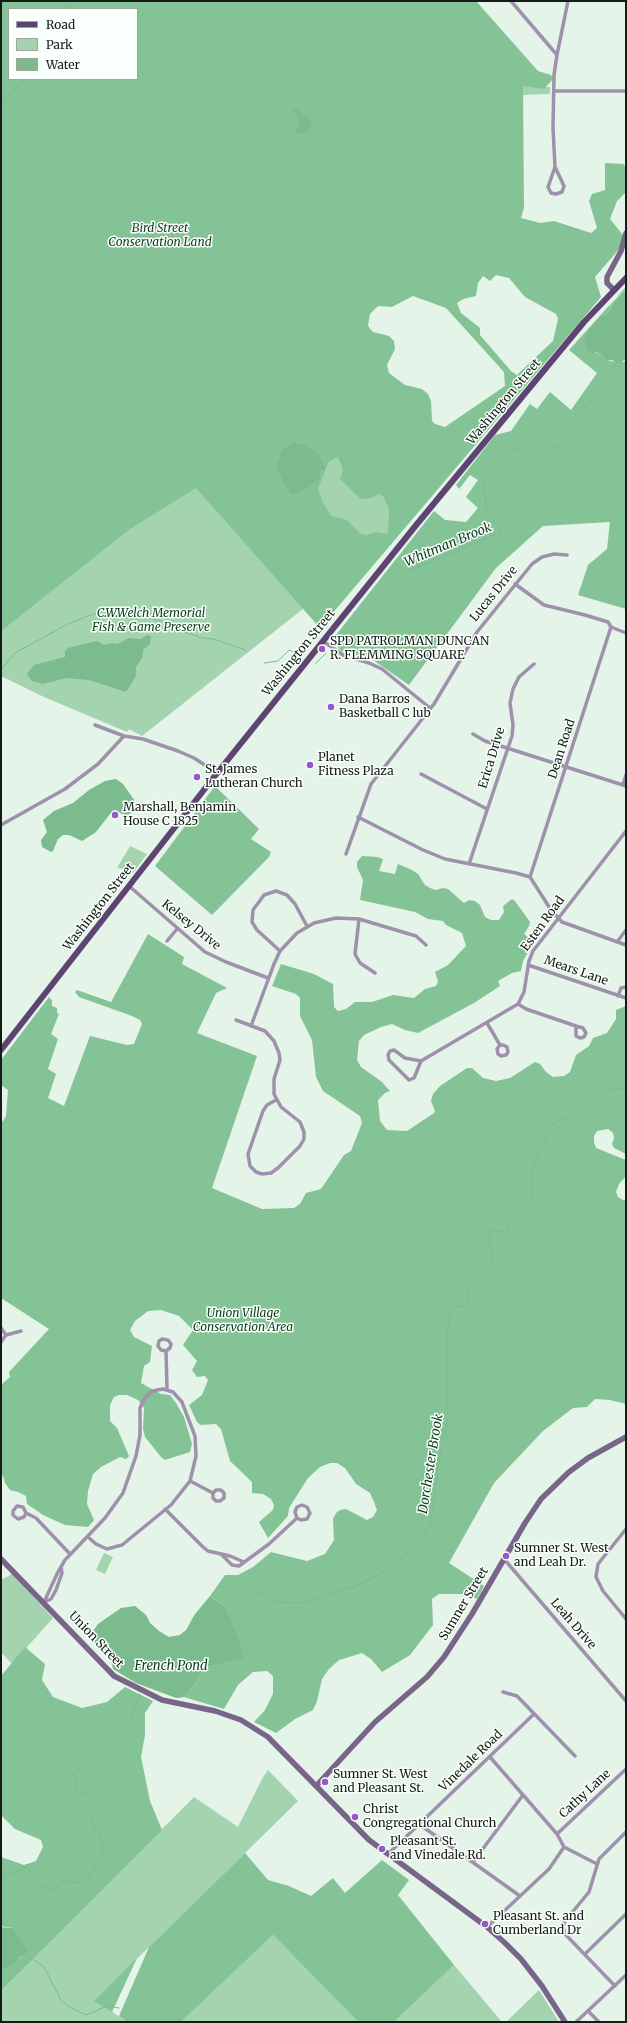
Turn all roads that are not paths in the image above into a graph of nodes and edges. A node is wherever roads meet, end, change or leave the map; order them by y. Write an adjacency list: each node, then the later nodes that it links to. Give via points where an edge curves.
1 (511, 1): 3 (street)
2 (568, 1): 3 (street)
3 (557, 55): 4 (street)
4 (554, 91): 5 (street); 6 (street)
5 (626, 91)
6 (555, 167): 6 (street, via 564,186 562,192 556,194 551,193 548,187)
7 (626, 233): 9 (main road, via 622,251 607,277 607,283)
8 (626, 278): 9 (main road, Washington Street)
9 (614, 290): 14 (main road, Washington Street, via 584,322)
10 (567, 555): 11 (street, Lucas Drive, via 554,554 538,560)
11 (515, 584): 12 (street, via 544,605 585,614 608,622); 16 (street, Lucas Drive, via 472,638)
12 (611, 627): 13 (street); 21 (street, Dean Road)
13 (626, 633)
14 (323, 641): 16 (street, via 343,656 382,669); 22 (main road, Washington Street)
15 (534, 664): 20 (street, Erica Drive, via 520,677 513,689 510,703 513,730)
16 (430, 708): 27 (street, Lucas Drive, via 373,780)
17 (95, 725): 19 (street)
18 (472, 734): 20 (street)
19 (124, 736): 22 (street, via 143,739 178,751); 28 (street, via 98,764 66,789)
20 (507, 748): 21 (street); 26 (street, Erica Drive)
21 (566, 768): 25 (street); 32 (street, Dean Road)
22 (217, 773): 33 (main road, Washington Street)
23 (421, 774): 26 (street)
24 (626, 775): 25 (street)
25 (624, 786)
26 (487, 809): 31 (street, Erica Drive)
27 (358, 817): 30 (street, Lucas Drive); 31 (street, via 431,853)
28 (1, 825)
29 (626, 831): 35 (street, Esten Road)
30 (346, 854)
31 (469, 864): 32 (street)
32 (530, 878): 35 (street)
33 (129, 886): 37 (street, Kelsey Drive); 56 (main road, Washington Street)
34 (359, 919): 36 (street, via 328,919); 41 (street, via 416,936); 45 (street, via 355,954 360,963)
35 (558, 919): 40 (street); 44 (street, Esten Road, via 533,951)
36 (307, 926): 43 (street, via 292,937); 43 (street, via 287,895 276,891 264,895 253,910 252,922)
37 (178, 929): 39 (street); 46 (street, Kelsey Drive, via 212,956)
38 (626, 930): 40 (street)
39 (167, 941)
40 (617, 942): 42 (street)
41 (426, 945)
42 (626, 945)
43 (280, 951): 46 (street)
44 (528, 965): 48 (street, Mears Lane); 50 (street, Esten Road, via 524,992)
45 (375, 973)
46 (268, 978): 53 (street)
47 (626, 987): 48 (street, Mears Lane, via 622,988)
48 (618, 996): 49 (street, Mears Lane)
49 (626, 998)
50 (518, 1004): 52 (street); 54 (street)
51 (236, 1020): 53 (street)
52 (487, 1023): 55 (street); 57 (street)
53 (251, 1026): 58 (street, via 265,1031 278,1046 280,1060 273,1084)
54 (576, 1026)
55 (500, 1045)
56 (1, 1050)
57 (421, 1061): 57 (street, via 404,1058 394,1050 388,1055 389,1060 408,1080 414,1078)
58 (276, 1100): 58 (street, via 285,1111 300,1122 304,1135 300,1146 278,1168 271,1173 262,1174 250,1166 248,1154 264,1109)
59 (1, 1328): 61 (street)
60 (21, 1331): 61 (street)
61 (6, 1335): 62 (street)
62 (1, 1342)
63 (166, 1351): 64 (street)
64 (167, 1389): 66 (street, via 180,1399 195,1436 196,1456); 72 (street, via 151,1392 142,1402 139,1443 131,1474 114,1506)
65 (626, 1437): 75 (main road, Sumner Street, via 588,1458 553,1487 524,1523)
66 (190, 1481): 67 (street); 68 (street)
67 (213, 1493)
68 (165, 1509): 72 (street, via 117,1548 102,1547); 74 (street, via 203,1547)
69 (26, 1513): 73 (street, via 36,1518)
70 (297, 1518): 70 (street, via 297,1507 303,1505 308,1508 310,1513 307,1519); 77 (street, via 269,1544)
71 (626, 1528): 79 (street, via 598,1564 596,1576 603,1591)
72 (88, 1537): 73 (street)
73 (70, 1554): 78 (street, via 61,1567 62,1573 56,1590 51,1599)
74 (222, 1555): 77 (street); 77 (street, via 235,1566)
75 (504, 1559): 81 (street, Leah Drive); 86 (main road, Sumner Street, via 456,1641 434,1669 374,1722)
76 (1, 1560): 78 (main road, Union Street)
77 (244, 1562)
78 (44, 1602): 86 (main road, Union Street, via 103,1666 122,1681 162,1700 241,1720 260,1731)
79 (626, 1619)
80 (503, 1692): 82 (street, via 517,1696)
81 (626, 1701)
82 (534, 1714): 83 (street); 84 (street, Vinedale Road)
83 (575, 1756)
84 (490, 1757): 87 (street); 88 (street, Vinedale Road)
85 (626, 1769): 90 (street, Cathy Lane)
86 (317, 1785): 92 (main road, Union Street, via 359,1830)
87 (523, 1795): 90 (street); 93 (street)
88 (419, 1824): 92 (street, Vinedale Road); 93 (street)
89 (626, 1832): 94 (street)
90 (557, 1834): 91 (street)
91 (564, 1847): 94 (street); 95 (street, via 549,1869)
92 (387, 1855): 97 (main road, Union Street)
93 (472, 1862): 95 (street)
94 (597, 1864): 98 (street, via 589,1892 563,1927 565,1934)
95 (520, 1896): 97 (street)
96 (626, 1914): 98 (street)
97 (487, 1927): 102 (main road, Union Street, via 521,1959 542,1986)
98 (585, 1954): 100 (street)
99 (626, 1975): 100 (street)
100 (615, 1986): 101 (street)
101 (588, 2011): 103 (street); 104 (street)
102 (564, 2022)
103 (576, 2022)
104 (599, 2022)

